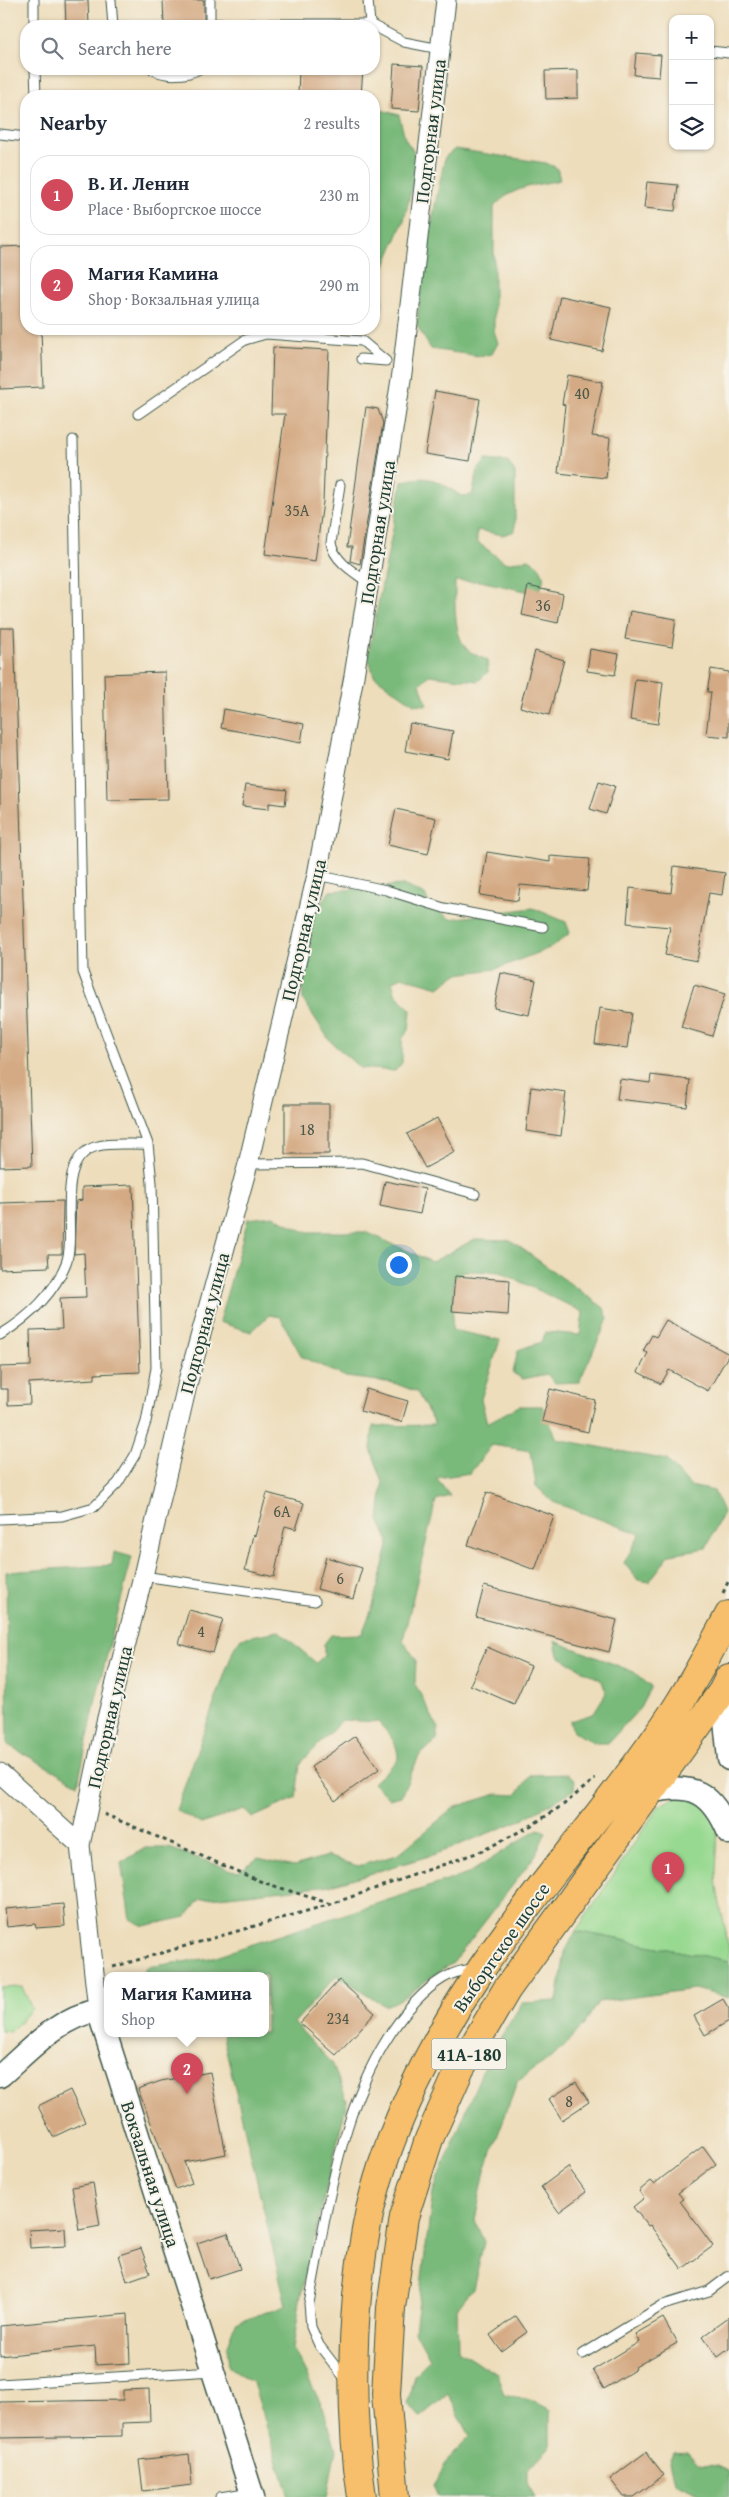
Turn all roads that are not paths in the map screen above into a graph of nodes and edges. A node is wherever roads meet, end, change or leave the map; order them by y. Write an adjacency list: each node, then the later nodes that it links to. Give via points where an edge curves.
1 (34, 0): 6 (lane)
2 (111, 0): 7 (lane)
3 (210, 0): 8 (lane)
4 (368, 0): 9 (lane)
5 (446, 0): 11 (street, Подгорная улица)
6 (34, 20)
7 (113, 20)
8 (210, 20)
9 (370, 20)
10 (380, 29): 11 (lane, via 404,42)
11 (440, 49): 22 (street, Подгорная улица)
12 (714, 51): 13 (lane)
13 (729, 53)
14 (35, 75): 15 (lane)
15 (36, 90)
16 (0, 134): 17 (lane)
17 (20, 136)
18 (262, 335): 23 (lane, via 245,340)
19 (280, 335): 21 (lane, via 362,341)
20 (361, 359): 21 (lane)
21 (386, 361): 22 (lane)
22 (402, 373): 26 (street, Подгорная улица)
23 (138, 414)
24 (73, 440): 29 (lane, via 83,972)
25 (340, 485): 26 (lane, via 332,549 342,562)
26 (369, 583): 27 (street, Подгорная улица)
27 (317, 875): 28 (lane, via 386,890 444,908); 30 (street, Подгорная улица)
28 (543, 927)
29 (148, 1144): 32 (lane, via 97,1146 76,1163 69,1188 70,1248 66,1263 37,1307); 33 (lane, via 152,1183 156,1368 146,1422 135,1455 118,1484 94,1507 62,1516)
30 (248, 1164): 31 (lane, via 362,1163); 34 (street, Подгорная улица, via 188,1381)
31 (475, 1194)
32 (0, 1335)
33 (0, 1519)
34 (143, 1576): 35 (lane); 42 (street, Подгорная улица, via 106,1722)
35 (315, 1601)
36 (729, 1615): 43 (main road, Выборгское шоссе / 41А-180, via 675,1710)
37 (726, 1685): 38 (street); 40 (main road, Выборгское шоссе / 41А-180)
38 (729, 1759)
39 (0, 1773): 42 (street)
40 (650, 1792): 41 (street, via 682,1786 705,1796 722,1816); 56 (main road, Выборгское шоссе / 41А-180, via 507,1989 460,2069 428,2139 404,2217 391,2308 386,2394)
41 (729, 1833)
42 (80, 1845): 44 (street, Вокзальная улица)
43 (482, 1969): 52 (main road, Выборгское шоссе / 41А-180, via 431,2052 396,2128 370,2210 357,2302); 52 (lane, via 463,1969 442,1978 426,1990 395,2024 364,2082 337,2159 309,2303 311,2327 319,2345)
44 (98, 2010): 45 (street, Вокзальная улица); 47 (street, via 83,2013 56,2026)
45 (104, 2029)
46 (107, 2037): 50 (street, Вокзальная улица)
47 (0, 2076)
48 (729, 2276): 49 (lane, via 709,2291 663,2305)
49 (583, 2354)
50 (214, 2371): 51 (lane); 53 (street, Вокзальная улица)
51 (0, 2384)
52 (353, 2388): 55 (main road, Выборгское шоссе / 41А-180)
53 (252, 2494): 54 (lane)
54 (220, 2497)
55 (362, 2497)
56 (395, 2497)

